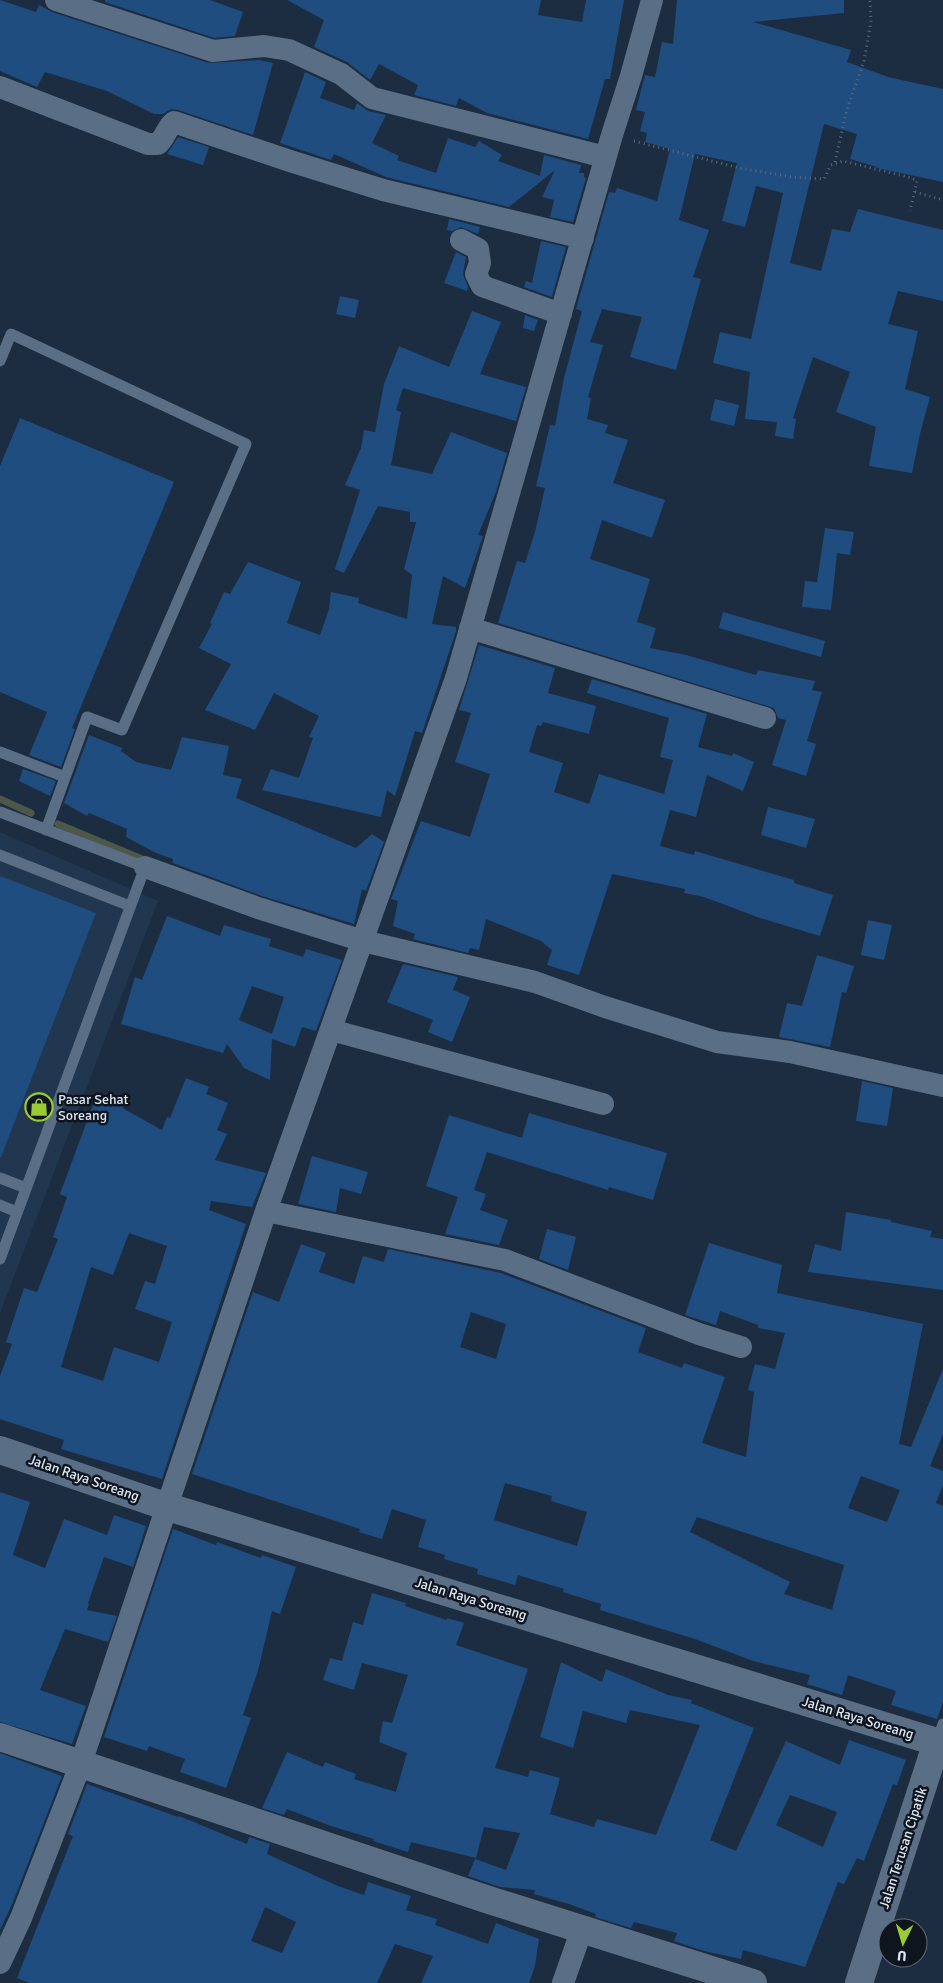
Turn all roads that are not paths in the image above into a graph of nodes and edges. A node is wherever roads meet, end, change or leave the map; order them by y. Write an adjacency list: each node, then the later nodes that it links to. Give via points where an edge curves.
1 (56, 0): 4 (street, via 213,51 264,46 289,50 341,74 372,98)
2 (652, 0): 4 (street)
3 (0, 87): 5 (street, via 148,144 158,144 174,122 383,190)
4 (605, 157): 5 (street)
5 (583, 238): 7 (street)
6 (461, 240): 7 (street, via 478,249 480,263 476,274 482,286)
7 (561, 314): 9 (street)
8 (0, 361): 12 (lane, via 11,334 246,444 122,730 88,717)
9 (470, 628): 10 (street); 18 (street, via 456,678)
10 (765, 718)
11 (0, 752): 12 (lane)
12 (65, 777): 14 (lane)
13 (0, 812): 14 (lane)
14 (46, 830): 16 (lane)
15 (0, 855): 17 (lane)
16 (145, 867): 17 (lane); 18 (street, via 258,908)
17 (130, 906): 23 (lane)
18 (363, 941): 19 (street); 20 (street, via 535,982 718,1042 790,1052)
19 (331, 1030): 21 (street); 25 (street)
20 (943, 1086)
21 (603, 1104)
22 (0, 1178): 23 (lane)
23 (26, 1188): 26 (lane)
24 (0, 1206): 26 (lane)
25 (266, 1211): 29 (street, via 505,1260 699,1334); 31 (street)
26 (17, 1212): 27 (lane)
27 (4, 1236): 28 (lane)
28 (0, 1259)
29 (742, 1347)
30 (0, 1450): 31 (main road, Jalan Raya Soreang)
31 (168, 1506): 32 (main road, Jalan Raya Soreang); 34 (street)
32 (941, 1736): 39 (main road, Jalan Terusan Cipatik)
33 (0, 1737): 34 (main road)
34 (81, 1763): 35 (main road); 36 (street, via 21,1918)
35 (582, 1929): 37 (street); 38 (main road)
36 (0, 1963)
37 (563, 1983)
38 (753, 1983)
39 (860, 1983)

